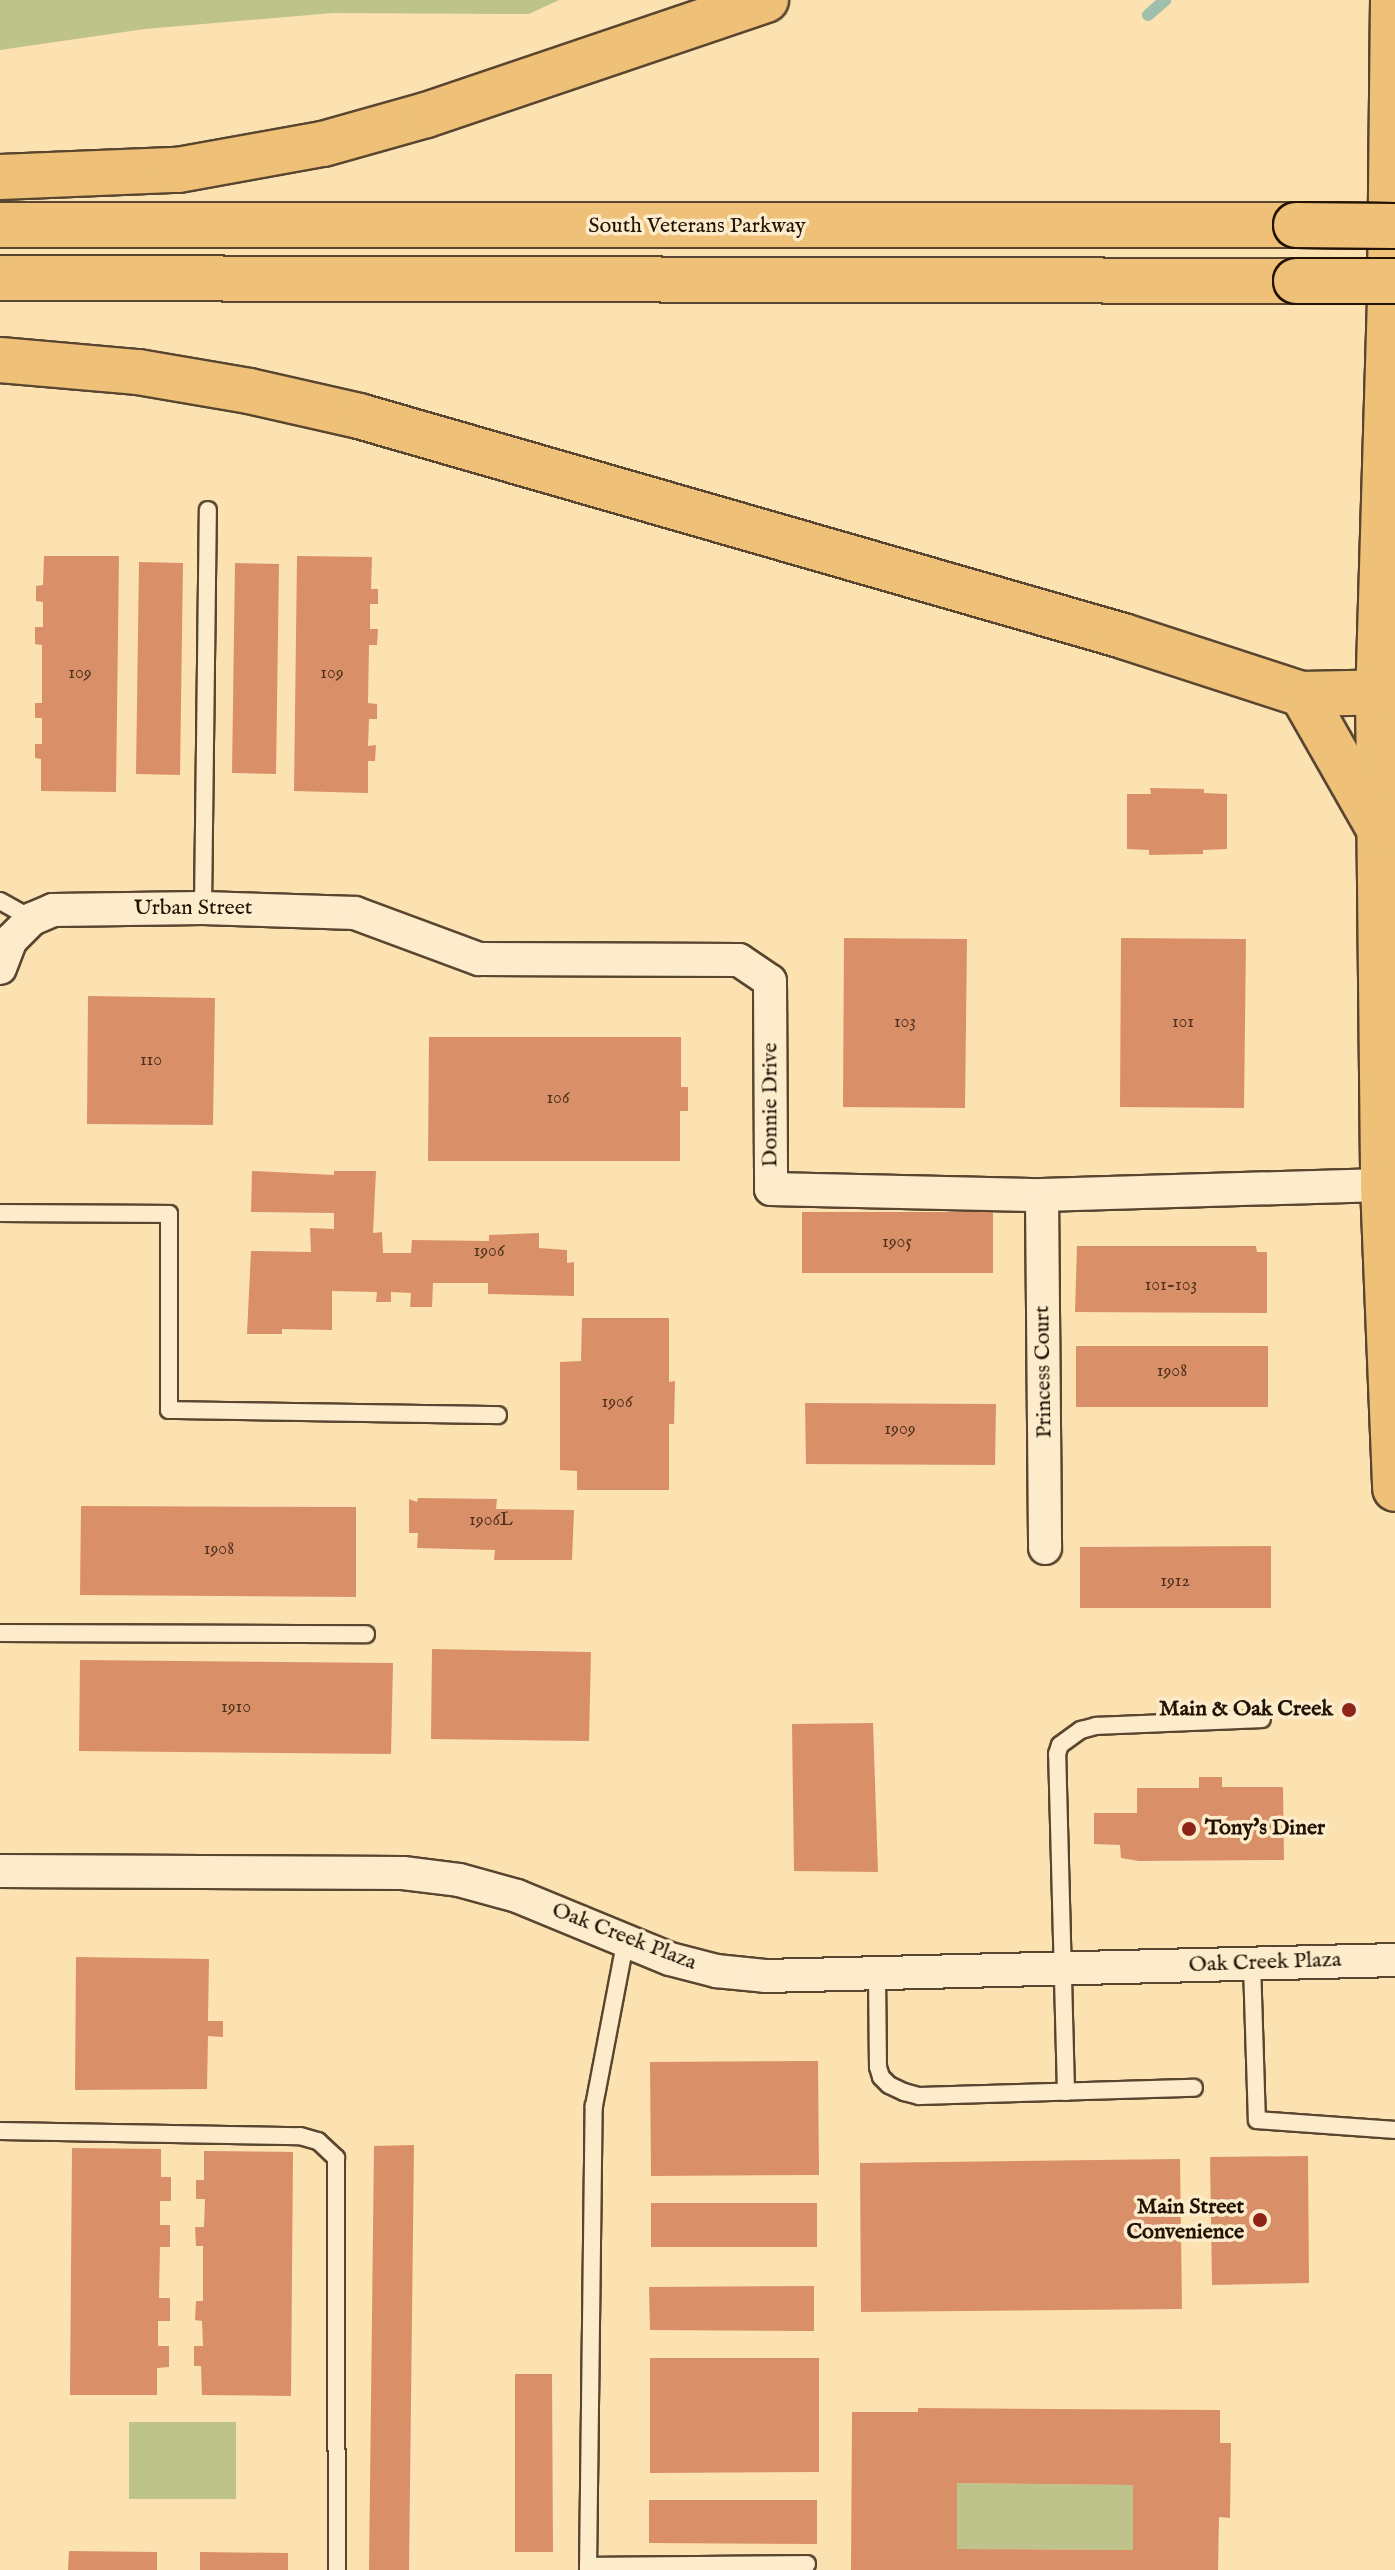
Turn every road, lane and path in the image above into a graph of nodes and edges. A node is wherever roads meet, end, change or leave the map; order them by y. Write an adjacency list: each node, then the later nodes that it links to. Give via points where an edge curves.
1 (766, 0): 3 (highway, via 426,115 323,144 178,170)
2 (1393, 0): 10 (highway)
3 (0, 177)
4 (0, 225): 5 (highway, South Veterans Parkway, bridge)
5 (1395, 226)
6 (0, 278): 7 (highway, bridge)
7 (1395, 281)
8 (0, 360): 11 (highway, via 138,372 359,416 1123,636)
9 (208, 510): 14 (lane)
10 (1387, 692): 11 (highway); 12 (highway)
11 (1302, 694): 12 (highway)
12 (1381, 833): 18 (highway)
13 (0, 901): 16 (lane)
14 (203, 908): 15 (street, Urban Street); 16 (street, Urban Street, via 53,910)
15 (355, 913): 19 (street, Donnie Drive, via 479,959 739,960 770,981 771,1189)
16 (32, 919): 17 (street, via 11,940)
17 (0, 968)
18 (1383, 1185): 19 (street, Donnie Drive); 22 (highway)
19 (1042, 1195): 23 (street, Princess Court)
20 (0, 1213): 21 (lane, via 169,1214 169,1410)
21 (498, 1415)
22 (1395, 1489)
23 (1045, 1548)
24 (0, 1633): 25 (lane)
25 (366, 1634)
26 (1262, 1719): 31 (lane, via 1096,1726 1060,1745)
27 (0, 1871): 28 (street, Oak Creek Plaza, via 403,1873 459,1880 517,1896)
28 (626, 1939): 32 (street, Oak Creek Plaza, via 670,1959 716,1971 765,1976); 38 (lane, via 594,2106)
29 (1395, 1960): 30 (street, Oak Creek Plaza)
30 (1252, 1964): 31 (street, Oak Creek Plaza); 35 (lane, via 1257,2120)
31 (1064, 1969): 32 (street, Oak Creek Plaza); 34 (lane)
32 (877, 1973): 34 (lane, via 878,2067 889,2085 919,2096)
33 (1194, 2088): 34 (lane)
34 (1066, 2092)
35 (1395, 2130)
36 (0, 2131): 39 (lane, via 300,2136 330,2149 339,2167)
37 (807, 2564): 38 (lane)
38 (588, 2568)
39 (337, 2570)

